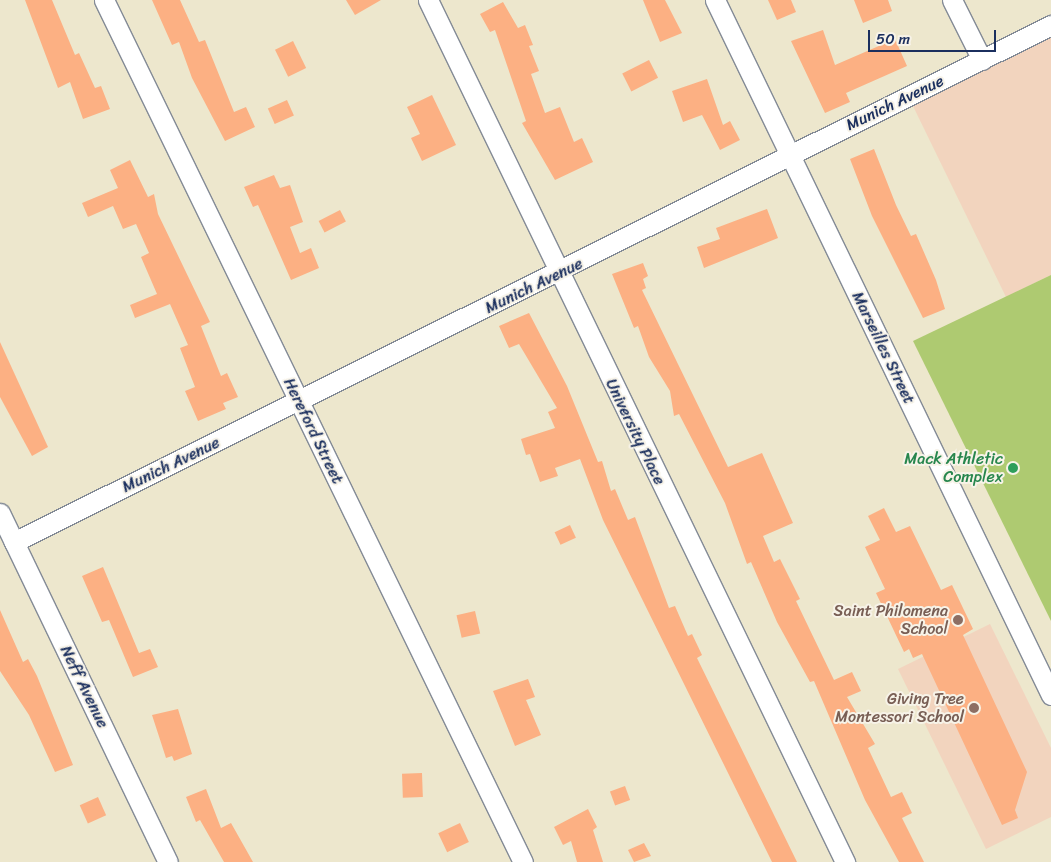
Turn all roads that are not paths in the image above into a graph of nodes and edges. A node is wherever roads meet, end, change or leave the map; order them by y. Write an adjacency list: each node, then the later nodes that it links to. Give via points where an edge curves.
1 (104, 0): 9 (street, Hereford Street)
2 (428, 0): 8 (street, University Place)
3 (715, 0): 7 (street, Marseilles Street)
4 (952, 0): 6 (street)
5 (1051, 26): 6 (street, Munich Avenue)
6 (982, 60): 7 (street, Munich Avenue)
7 (791, 157): 8 (street, Munich Avenue); 12 (street, Marseilles Street)
8 (558, 274): 9 (street, Munich Avenue); 15 (street, University Place)
9 (299, 403): 11 (street, Munich Avenue); 14 (street, Hereford Street)
10 (0, 513): 11 (street, Neff Avenue)
11 (14, 542): 13 (street, Neff Avenue)
12 (1051, 695)
13 (168, 862)
14 (523, 862)
15 (845, 862)

